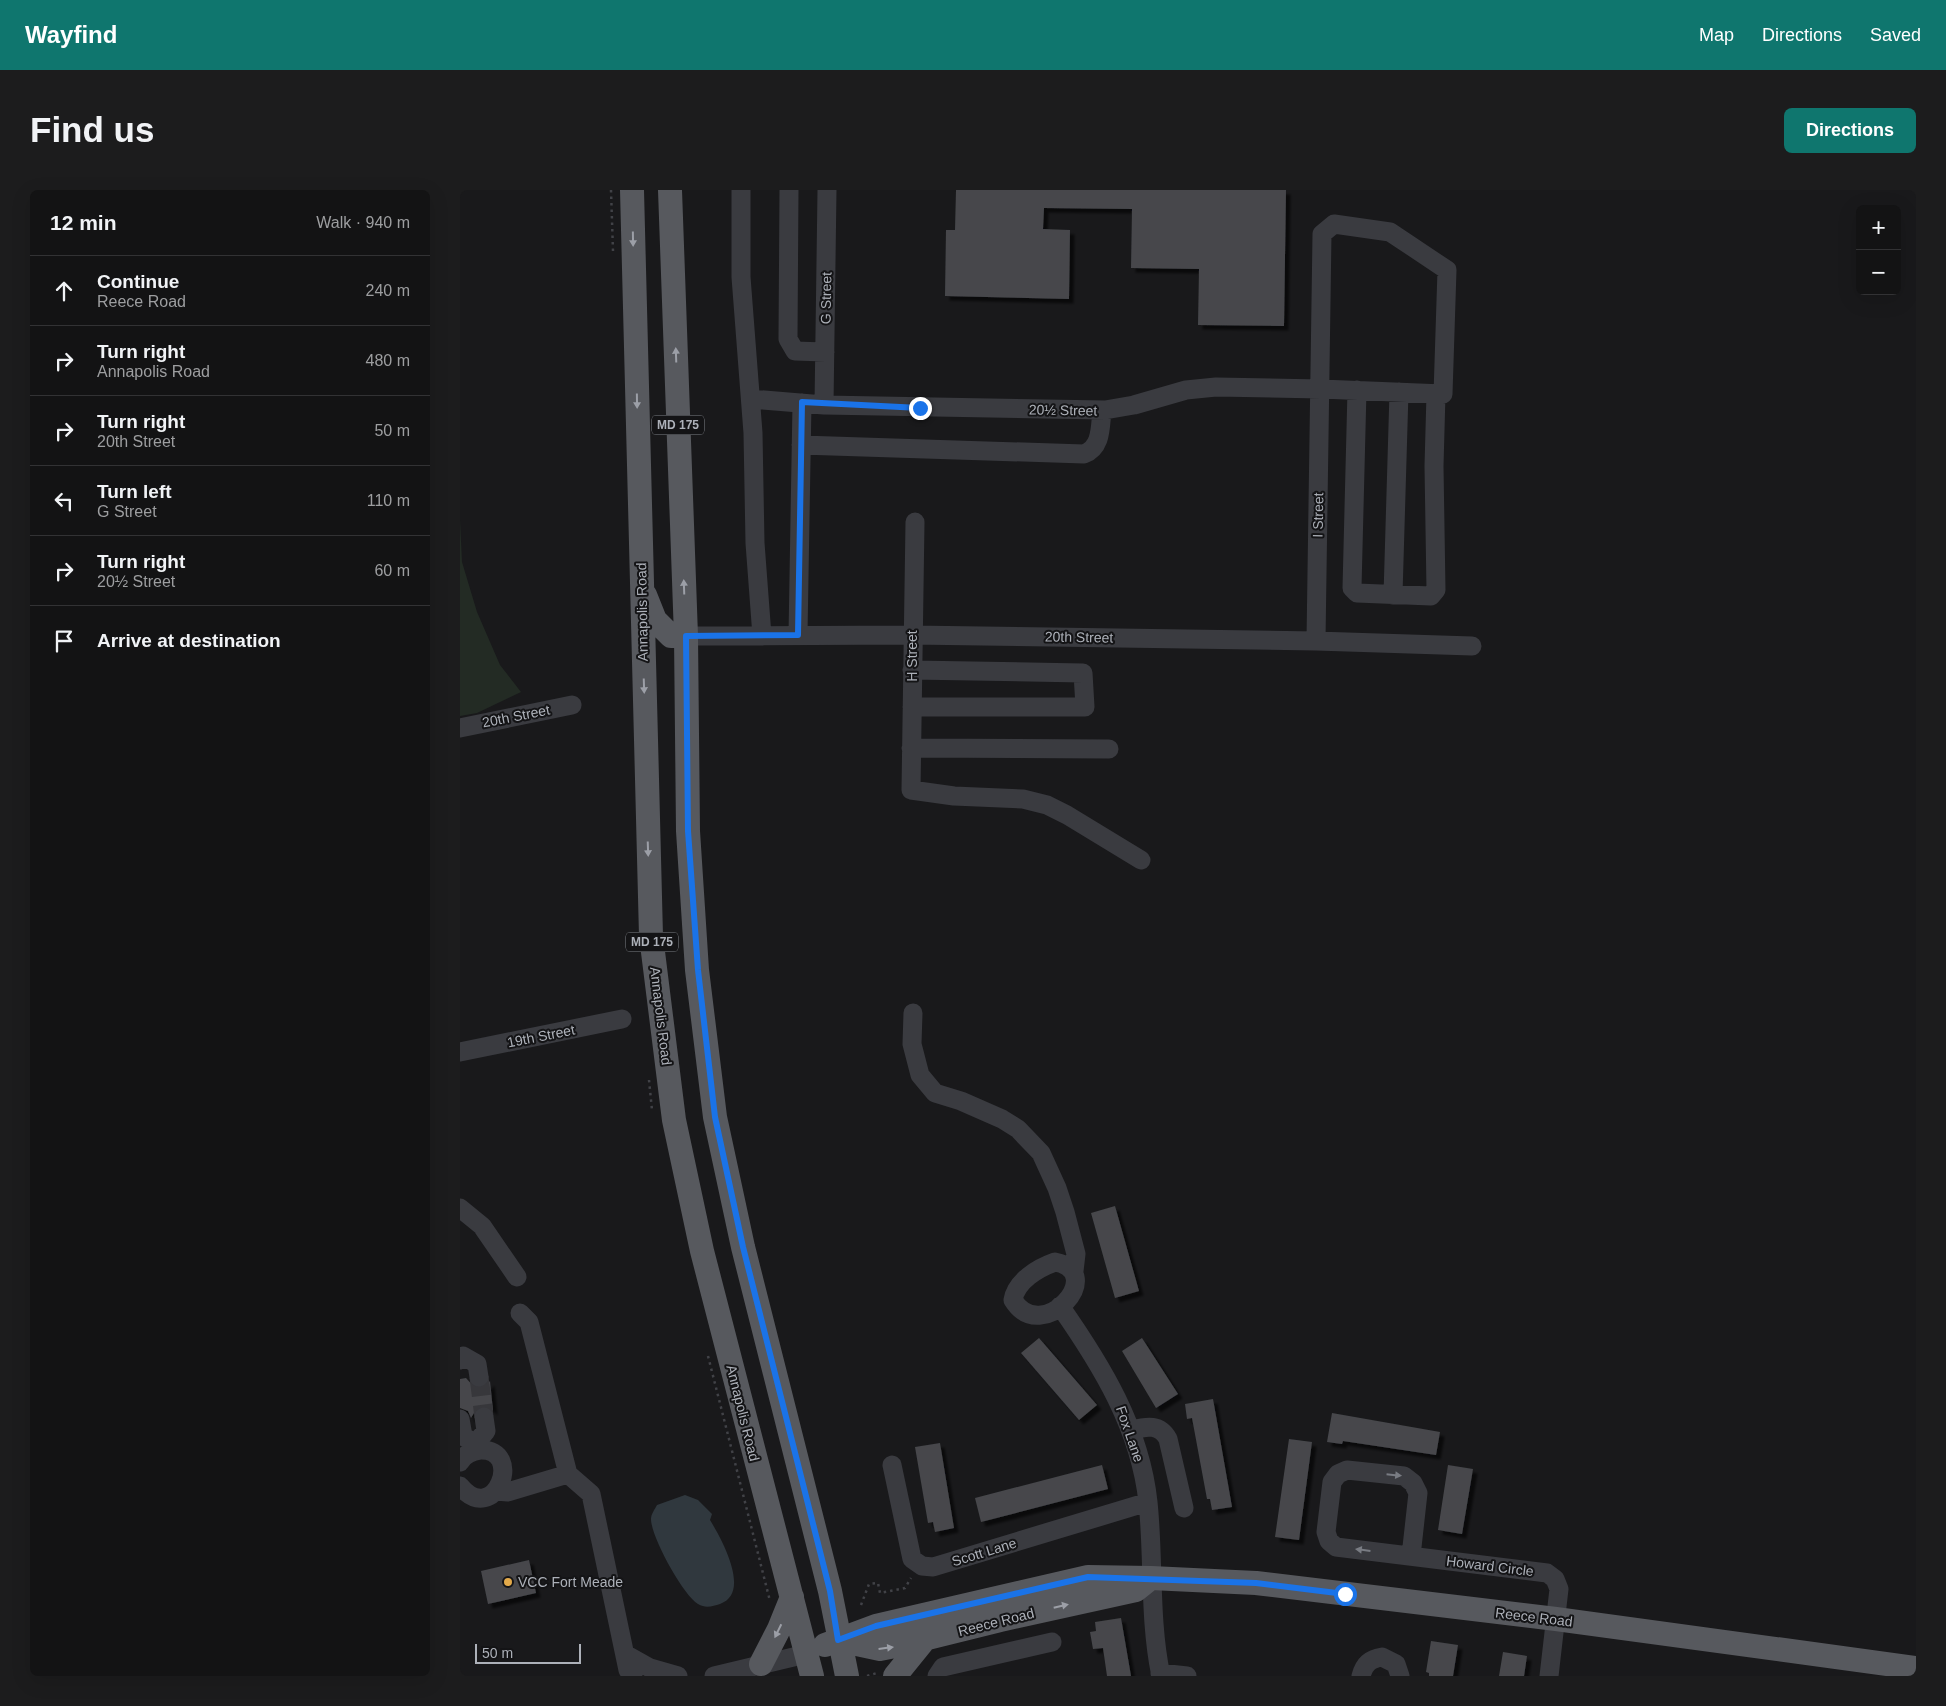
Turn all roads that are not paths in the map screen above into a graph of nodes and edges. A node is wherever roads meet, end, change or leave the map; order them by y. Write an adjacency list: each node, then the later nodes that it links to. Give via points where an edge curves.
1 (632, 190): 17 (main road, Annapolis Road / MD 175, one-way to 17)
2 (670, 190): 21 (main road, MD 175, one-way to 2)
3 (741, 190): 11 (street, via 741,277)
4 (789, 190): 6 (street, via 788,339 795,351)
5 (827, 190): 6 (street, G Street)
6 (825, 352): 13 (street, G Street)
7 (1321, 388): 8 (street, 20½ Street); 10 (street, I Street, via 1322,234 1334,224 1390,232 1447,270 1443,394); 14 (street, 20½ Street, via 1216,387 1186,390 1134,406); 23 (street, I Street)
8 (1357, 390): 9 (street, 20½ Street); 18 (street, via 1352,588 1357,593)
9 (1399, 392): 10 (street, 20½ Street); 18 (street)
10 (1436, 394): 18 (street, via 1436,590 1431,596)
11 (751, 400): 12 (street, 20½ Street); 22 (street, via 755,543)
12 (802, 402): 13 (street, 20½ Street); 15 (street)
13 (824, 405): 14 (street, 20½ Street)
14 (1102, 410): 15 (street, via 1098,442 1084,454)
15 (801, 445): 19 (street)
16 (915, 522): 20 (street, H Street)
17 (641, 586): 21 (main road, via 656,620 671,636); 56 (main road, Annapolis Road / MD 175, one-way to 56, via 651,936 674,1120 706,1269 746,1426)
18 (1393, 595)
19 (798, 635): 20 (street, 20th Street); 22 (street, 20th Street)
20 (912, 635): 23 (street, 20th Street); 25 (street, H Street)
21 (686, 636): 22 (street, 20th Street); 59 (main road, MD 175, via 688,831 698,970 715,1117 743,1247 830,1591)
22 (762, 636)
23 (1316, 641): 24 (street, 20th Street)
24 (1472, 646)
25 (912, 670): 27 (street, H Street); 27 (street, via 1084,673 1085,708)
26 (572, 705): 28 (street, 20th Street)
27 (912, 707): 29 (street, H Street)
28 (460, 728)
29 (912, 748): 30 (street); 31 (street, H Street, via 911,790 954,796 1023,799 1046,805)
30 (1109, 749)
31 (1141, 860)
32 (913, 1013): 36 (street, via 912,1044 920,1075 935,1093 961,1101 1018,1129 1032,1142 1048,1166 1058,1188 1076,1254)
33 (622, 1019): 34 (street, 19th Street)
34 (460, 1052)
35 (460, 1208): 37 (street, via 482,1226)
36 (1074, 1271): 38 (street, via 1077,1279 1075,1288 1070,1298); 38 (street, via 1055,1262 1044,1266 1015,1290 1013,1300 1019,1310 1031,1316 1045,1315)
37 (517, 1277)
38 (1060, 1306): 43 (street, Fox Lane, via 1087,1344)
39 (520, 1313): 48 (street, via 529,1322)
40 (461, 1356): 41 (street)
41 (473, 1378)
42 (472, 1418): 44 (street, via 463,1436)
43 (1132, 1430): 52 (street, Fox Lane); 53 (street, via 1146,1426 1164,1432)
44 (476, 1447): 45 (street); 47 (street, via 490,1452)
45 (460, 1462)
46 (892, 1465): 52 (street, Scott Lane, via 912,1559 922,1566 933,1567)
47 (502, 1467): 49 (street); 50 (street, via 503,1479)
48 (568, 1474): 49 (street); 64 (street, via 591,1494)
49 (536, 1485): 50 (street, via 508,1492)
50 (496, 1491): 51 (street, via 484,1497)
51 (463, 1494)
52 (1148, 1502): 55 (street, Fox Lane)
53 (1184, 1508)
54 (1411, 1556): 54 (street, Howard Circle, one-way to 54, via 1336,1547 1329,1541 1326,1532 1332,1482 1338,1474 1347,1470 1404,1476 1413,1483 1418,1493); 57 (street, Howard Circle, via 1547,1573 1560,1589)
55 (1151, 1578): 57 (main road, Reece Road, via 1256,1583); 58 (main road, Reece Road, one-way to 55, via 1136,1590); 59 (main road, Reece Road, via 1088,1577 886,1624); 65 (street, Fox Lane)
56 (782, 1603): 61 (main road, one-way to 61, via 779,1629); 62 (main road, Annapolis Road / MD 175)
57 (1556, 1620): 63 (main road, Reece Road); 74 (street, Howard Circle)
58 (925, 1639): 59 (main road, Reece Road, one-way to 58, via 880,1649); 69 (main road)
59 (838, 1640): 62 (main road, Reece Road); 68 (main road, MD 175)
60 (1052, 1642): 70 (street, via 943,1667)
61 (761, 1664): 62 (street, Reece Road); 67 (street, Reece Road)
62 (809, 1665)
63 (1916, 1668)
64 (628, 1669): 66 (street, via 650,1668)
65 (1161, 1674): 71 (street)
66 (678, 1676)
67 (714, 1676)
68 (846, 1676)
69 (895, 1676)
70 (937, 1676)
71 (1187, 1676)
72 (1361, 1676): 73 (street, via 1368,1662 1382,1657 1396,1664)
73 (1400, 1676)
74 (1549, 1676)

